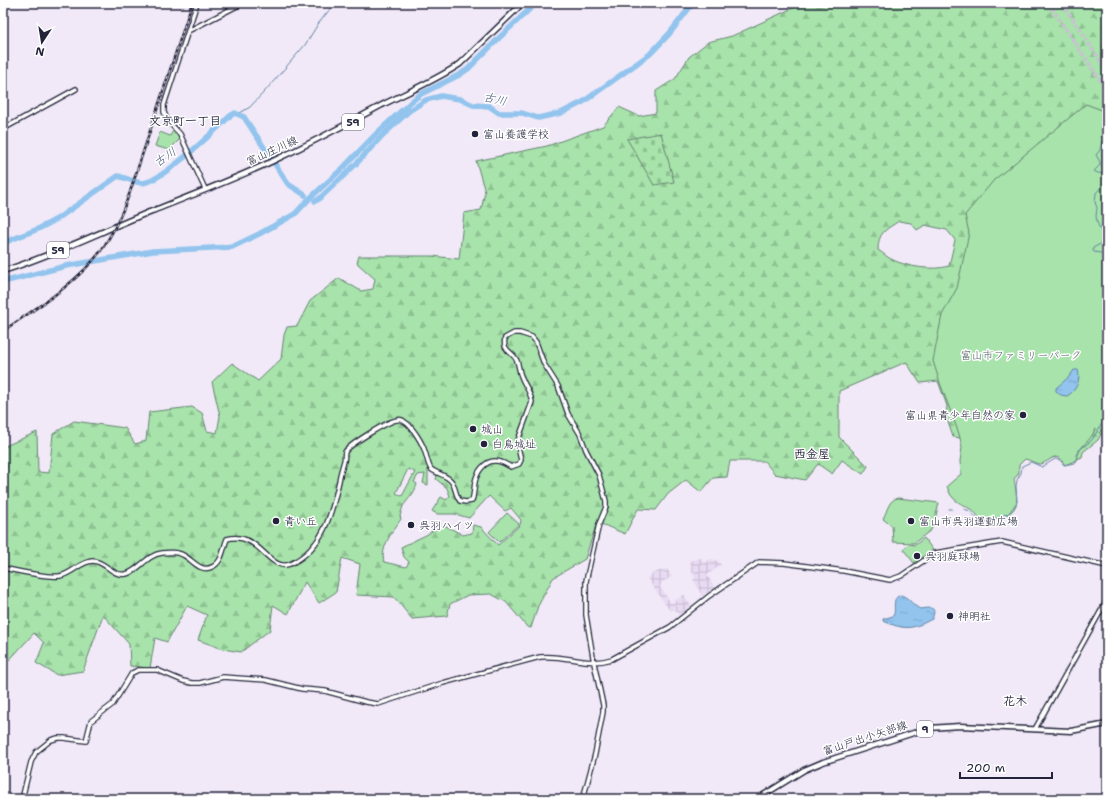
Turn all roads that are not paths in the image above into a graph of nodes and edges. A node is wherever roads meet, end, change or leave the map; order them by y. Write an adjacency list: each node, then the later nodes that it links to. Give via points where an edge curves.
1 (198, 3): 4 (street)
2 (243, 3): 4 (street)
3 (523, 3): 7 (main road, 富山庄川線 / 59, via 448,72 319,140)
4 (188, 31): 7 (street, via 164,112 167,120 180,134)
5 (76, 89): 6 (street)
6 (3, 129)
7 (205, 189): 8 (main road, 富山庄川線 / 59)
8 (3, 271)
9 (1107, 566): 12 (street, via 1002,542 935,553 890,580 844,571 759,562 709,596 670,627 612,659)
10 (3, 568): 12 (street, via 61,576 84,563 94,561 102,563 118,574 125,574 163,552 182,554 199,567 208,568 220,560 227,539 238,537 250,540 276,563 285,566 307,552 322,535 332,509 346,452 359,440 397,420 403,420 408,425 422,445 431,468 452,481 460,501 472,501 477,473 482,467 495,461 511,467 519,464 521,460 517,443 532,402 518,362 505,348 504,343 509,335 524,334 536,342 544,364 558,386 568,414 599,475 606,501 586,581 586,615)
11 (1107, 600): 14 (street)
12 (594, 663): 15 (street, via 554,656 540,657 443,683 378,704 266,680 223,677 192,683 157,670 138,670 132,673 113,704 91,721 86,741 58,738 51,740 36,752); 16 (street, via 603,712)
13 (1107, 724): 14 (main road, 富山戸出小矢部線 / 9, via 1071,731)
14 (1035, 730): 17 (main road, 富山戸出小矢部線 / 9, via 960,726 929,728 823,762 804,770)
15 (22, 799)
16 (584, 799)
17 (757, 799)

